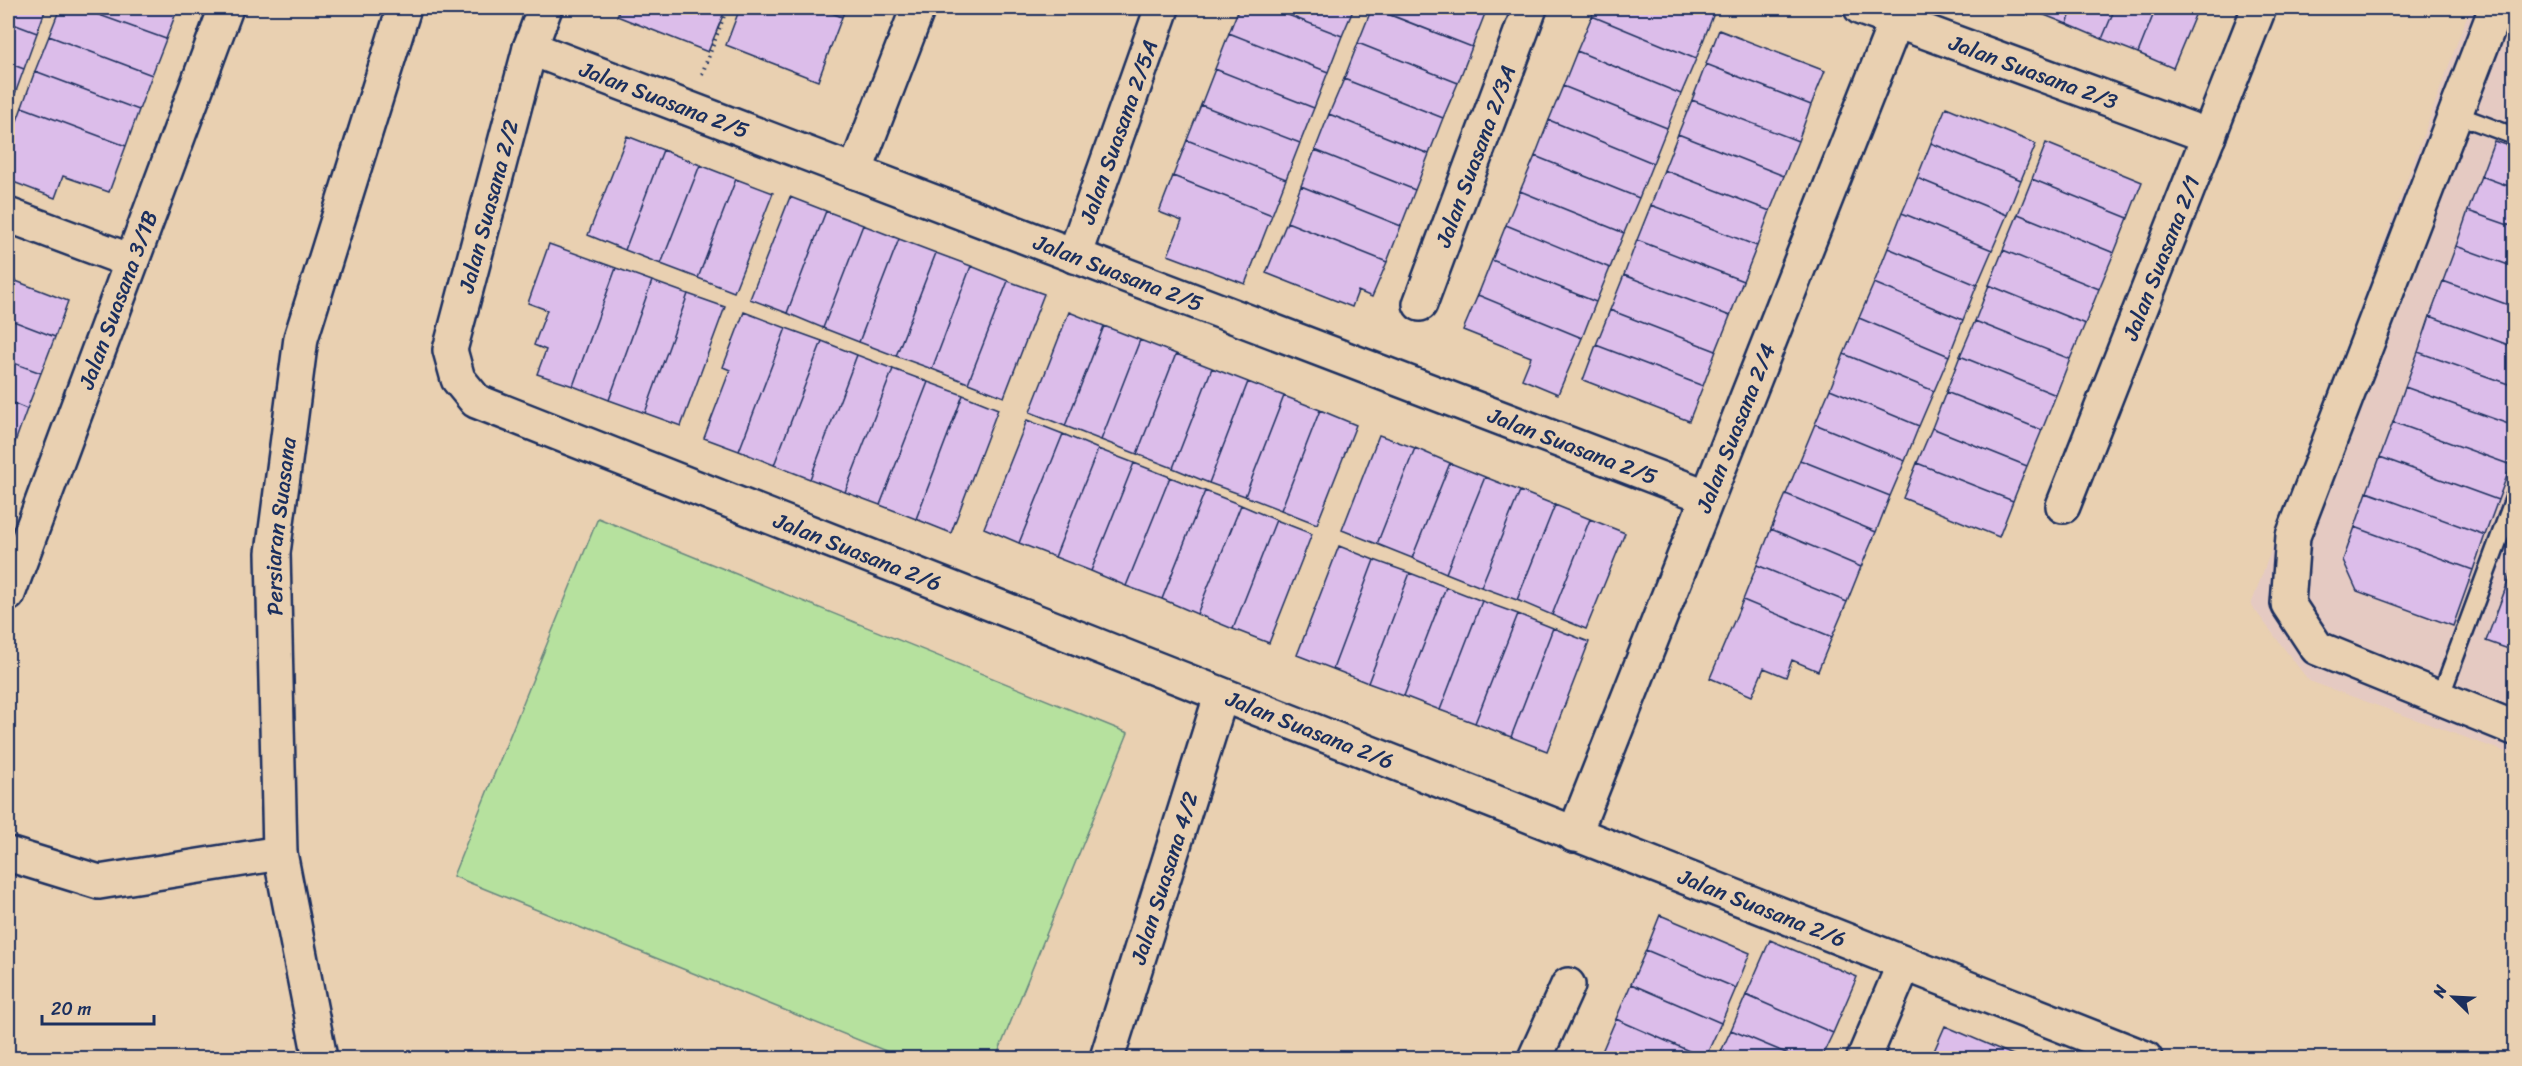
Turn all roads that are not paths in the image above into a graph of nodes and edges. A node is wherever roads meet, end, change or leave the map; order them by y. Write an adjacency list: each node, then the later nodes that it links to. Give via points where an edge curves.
1 (226, 8): 18 (street, Jalan Suasana 3/1B)
2 (404, 8): 29 (street, Persiaran Suasana, via 300,345 273,553)
3 (545, 8): 11 (street, Jalan Suasana 2/2)
4 (918, 8): 15 (street)
5 (1162, 8): 17 (street, Jalan Suasana 2/5A)
6 (1530, 8): 19 (street, Jalan Suasana 2/3A)
7 (1861, 8): 10 (street, Jalan Suasana 2/3)
8 (2259, 8): 13 (street, Jalan Suasana 2/1)
9 (2496, 8): 12 (street)
10 (1896, 21): 13 (street, Jalan Suasana 2/3); 21 (street, Jalan Suasana 2/4)
11 (530, 48): 15 (street, Jalan Suasana 2/5); 20 (street, Jalan Suasana 2/2, via 450,350 458,379)
12 (2455, 114): 14 (lane); 26 (street, via 2293,536 2288,604 2317,648)
13 (2209, 136): 23 (street, Jalan Suasana 2/1)
14 (2514, 136)
15 (855, 172): 17 (street, Jalan Suasana 2/5)
16 (8, 215): 18 (street)
17 (1074, 256): 21 (street, Jalan Suasana 2/5)
18 (131, 261): 24 (street, Jalan Suasana 3/1B)
19 (1420, 304)
20 (476, 401): 25 (street, Jalan Suasana 2/6)
21 (1708, 497): 28 (street, Jalan Suasana 2/4)
22 (2514, 498): 26 (lane)
23 (2063, 506)
24 (8, 594)
25 (1221, 696): 28 (street, Jalan Suasana 2/6); 34 (street, Jalan Suasana 4/2)
26 (2440, 698): 27 (street)
27 (2514, 728)
28 (1575, 835): 31 (street, Jalan Suasana 2/6)
29 (279, 853): 30 (street, via 99,882); 33 (street, Persiaran Suasana)
30 (8, 854)
31 (1904, 964): 36 (street); 37 (street, Jalan Suasana 2/6)
32 (1568, 985): 35 (street)
33 (320, 1059)
34 (1107, 1059)
35 (1535, 1059)
36 (1864, 1059)
37 (2145, 1059)

